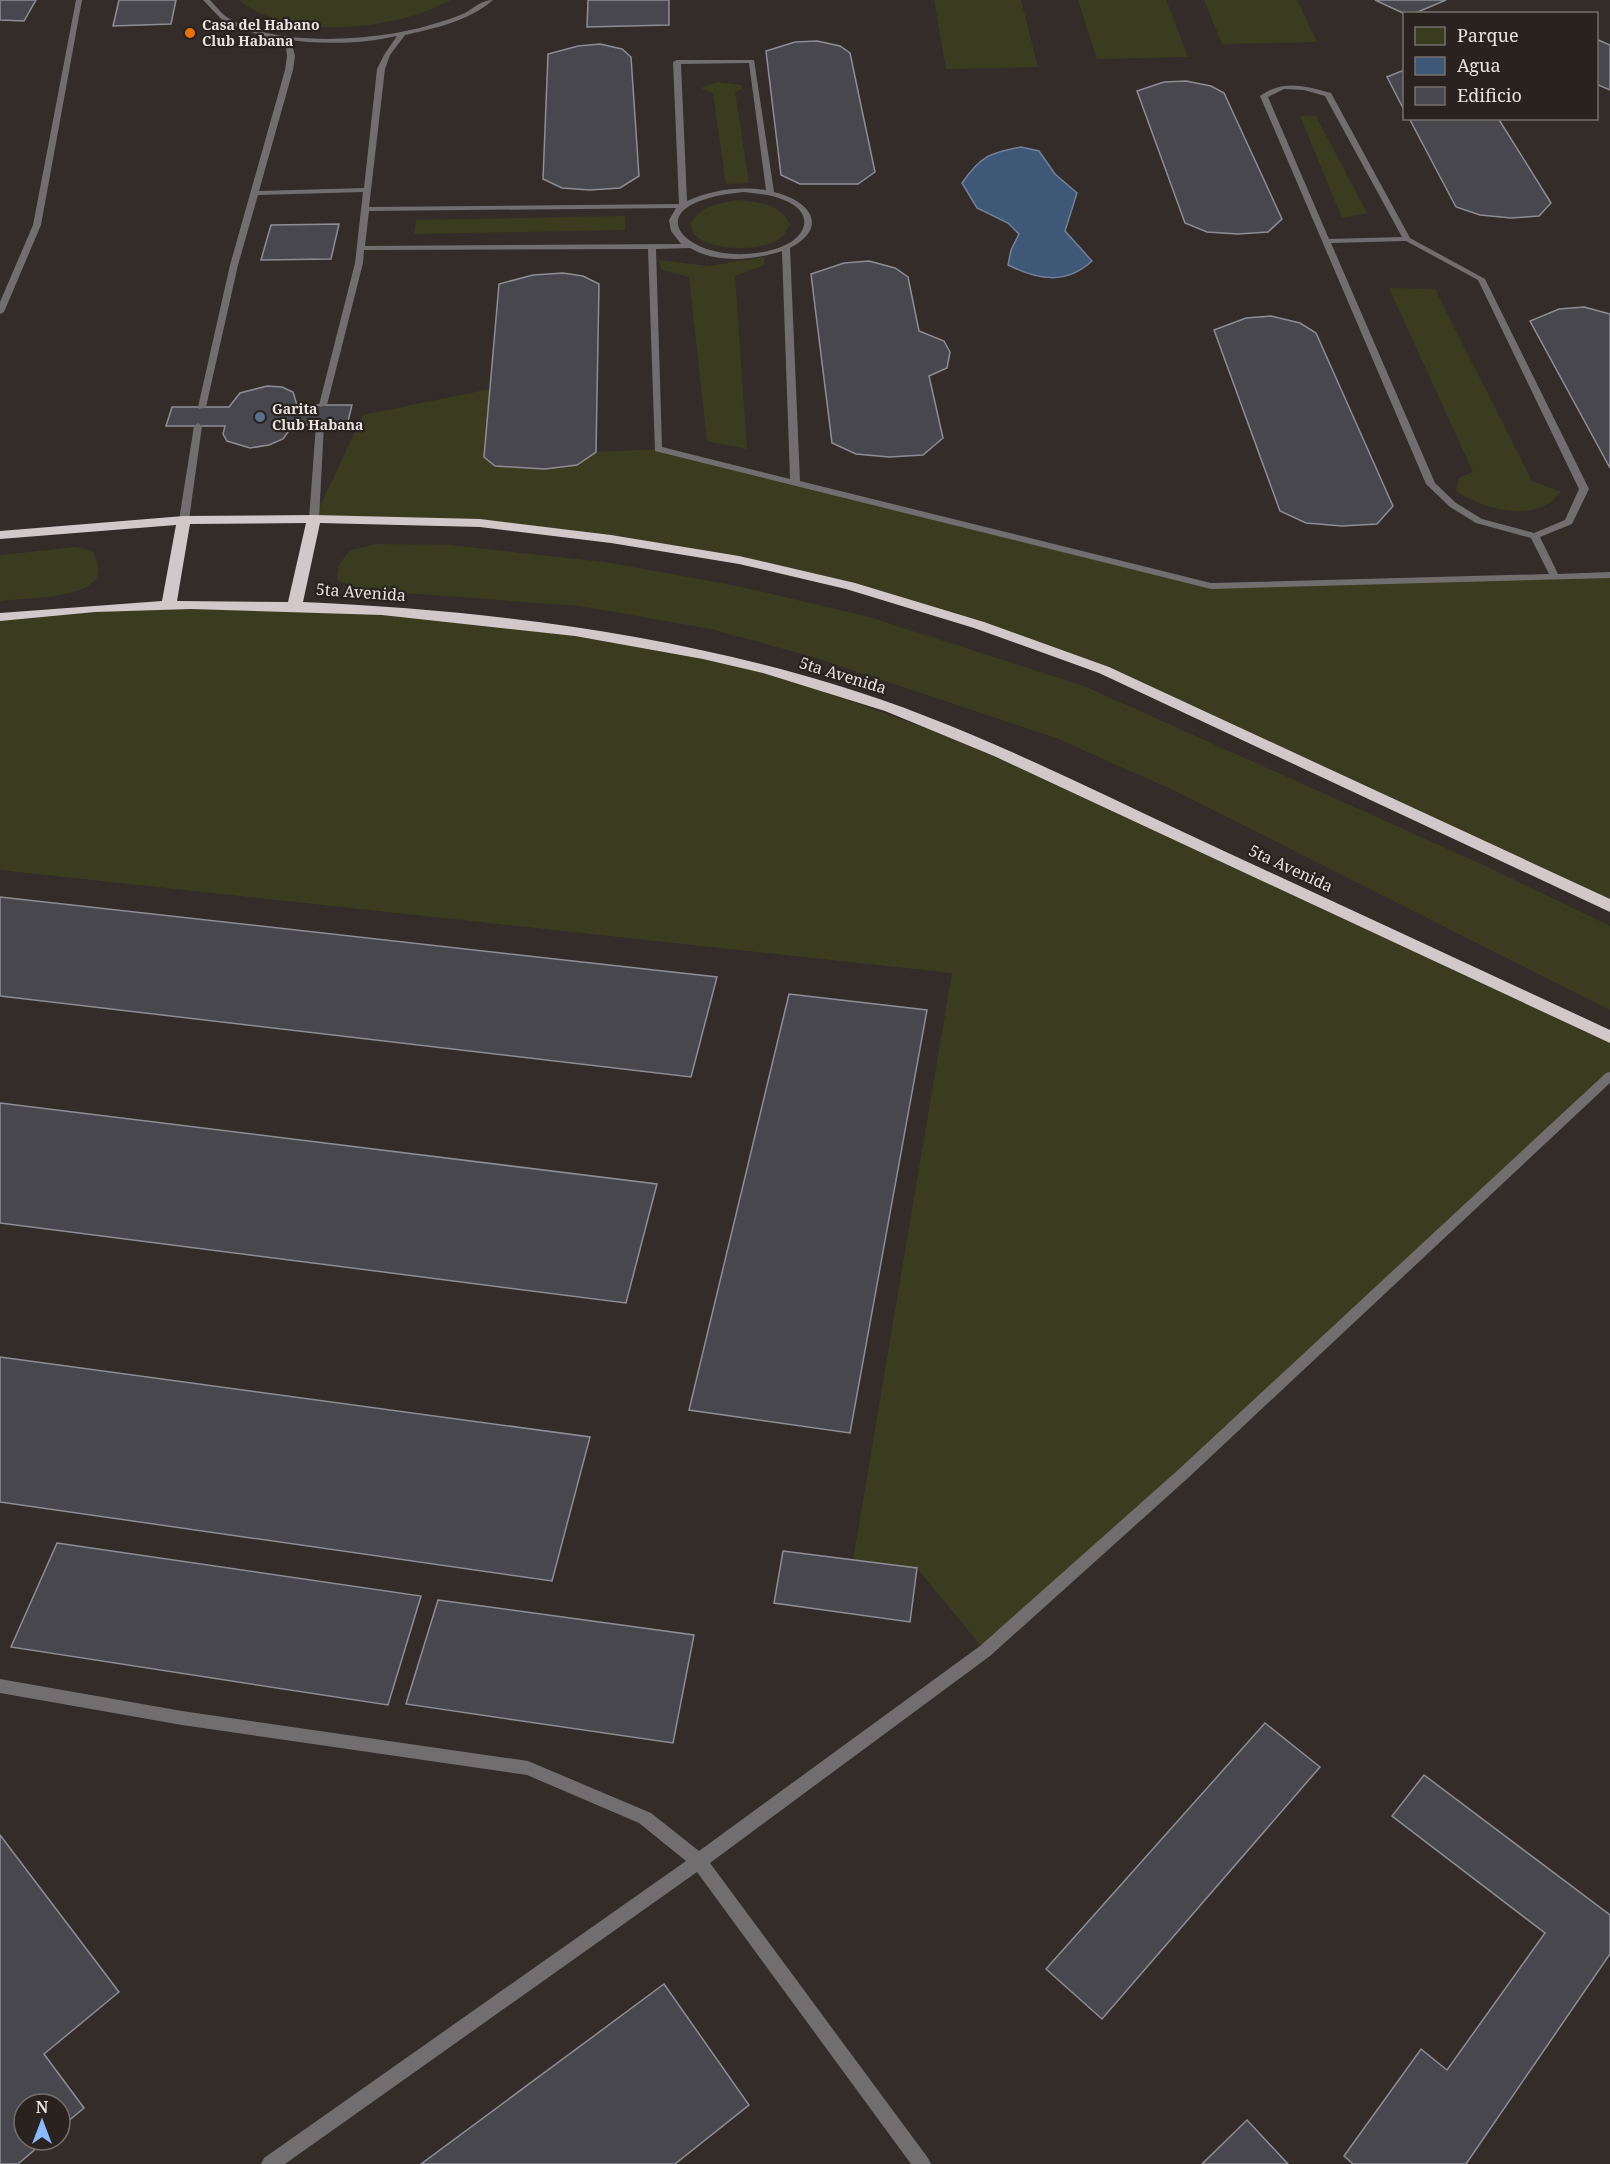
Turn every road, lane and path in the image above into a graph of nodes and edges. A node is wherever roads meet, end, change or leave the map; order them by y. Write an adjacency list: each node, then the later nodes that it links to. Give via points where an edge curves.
1 (79, 0): 17 (lane, via 37,225)
2 (206, 0): 4 (lane, via 210,8 233,23)
3 (490, 0): 5 (lane, via 447,24)
4 (267, 34): 5 (lane, via 332,41); 7 (lane, via 289,44 291,56)
5 (402, 35): 6 (lane, via 381,69)
6 (368, 190): 7 (lane); 10 (lane)
7 (254, 193): 19 (lane)
8 (770, 194): 9 (lane, via 726,192); 9 (lane, via 752,61 677,62); 16 (lane, via 796,203 806,212 807,232)
9 (683, 206): 10 (lane); 14 (lane, via 673,227)
10 (367, 209): 15 (lane)
11 (1407, 239): 12 (lane); 12 (lane, via 1328,95 1283,87 1264,96); 26 (lane, via 1481,279 1584,489 1569,522)
12 (1327, 241): 26 (lane, via 1431,484 1453,505 1479,521)
13 (652, 246): 14 (lane); 15 (lane); 22 (lane, via 658,449)
14 (691, 246): 16 (lane, via 748,256)
15 (361, 248): 18 (lane)
16 (786, 248): 22 (lane)
17 (0, 312)
18 (323, 405)
19 (202, 407)
20 (321, 425): 23 (lane)
21 (198, 426): 24 (lane)
22 (795, 482): 28 (lane, via 1211,586)
23 (314, 519): 24 (highway); 30 (highway); 32 (highway, via 480,523 610,539 739,560 850,586 979,625 1104,670)
24 (184, 520): 25 (highway); 29 (highway)
25 (0, 535)
26 (1535, 536): 28 (lane)
27 (1610, 575): 28 (lane)
28 (1555, 577)
29 (169, 605): 30 (highway, 5ta Avenida); 31 (highway, 5ta Avenida)
30 (295, 605): 33 (highway, 5ta Avenida, via 490,619 631,640 762,669 889,707 1019,762)
31 (0, 617)
32 (1610, 906)
33 (1610, 1037)
34 (1610, 1076): 36 (lane, via 1183,1474 985,1651)
35 (0, 1686): 36 (lane, via 182,1718 528,1768 645,1818)
36 (699, 1861): 37 (lane); 38 (lane)
37 (270, 2164)
38 (922, 2164)

